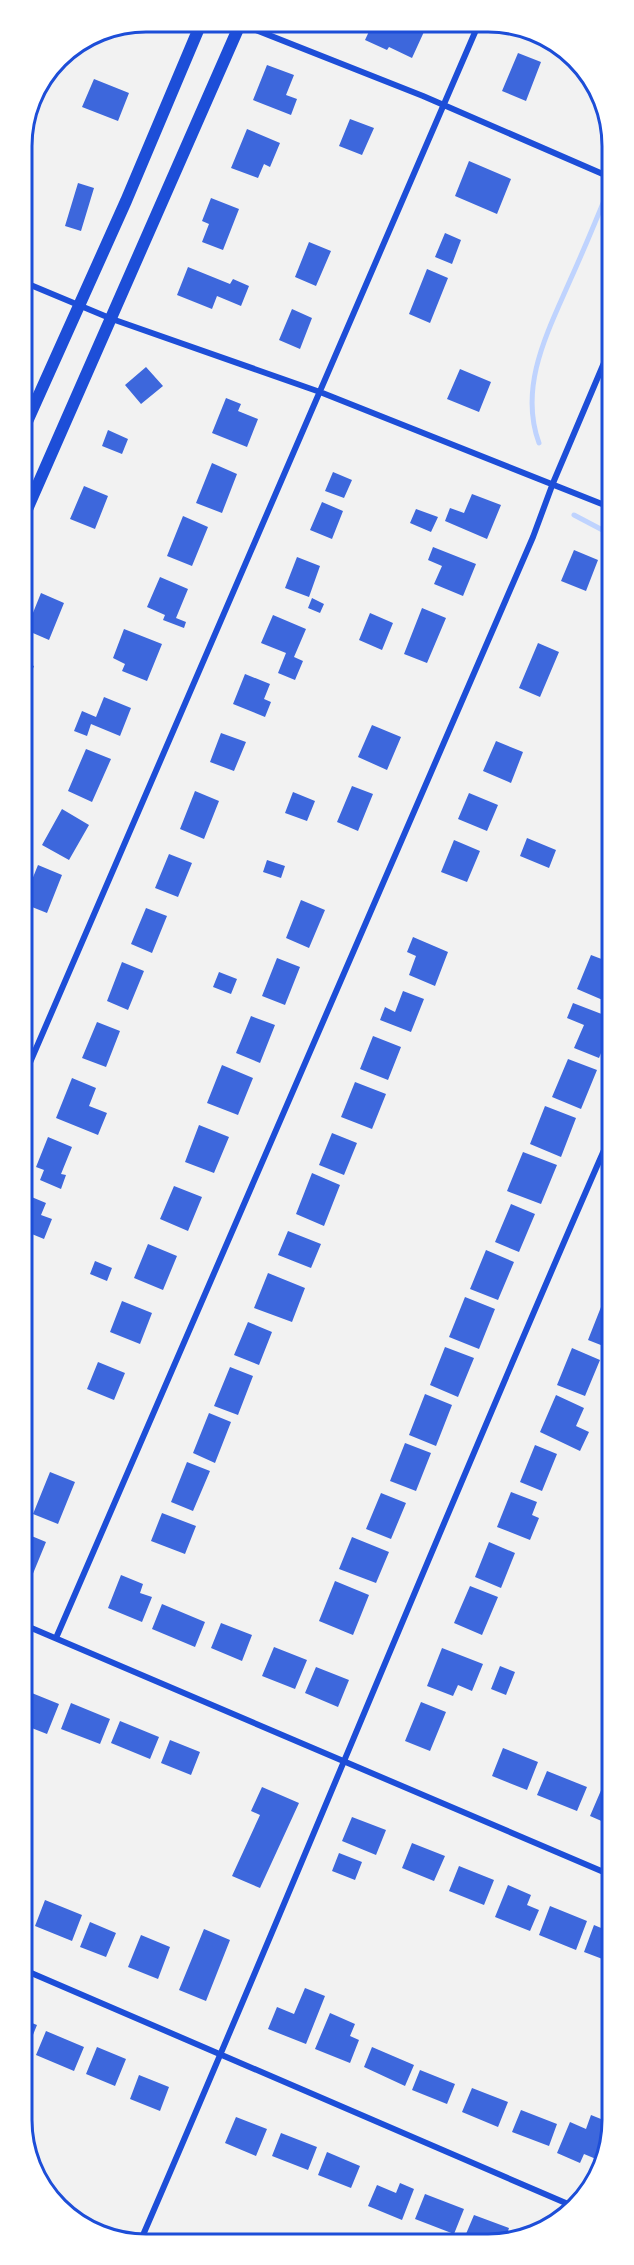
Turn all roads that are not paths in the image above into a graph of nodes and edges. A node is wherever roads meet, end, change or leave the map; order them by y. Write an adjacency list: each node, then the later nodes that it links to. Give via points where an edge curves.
1 (197, 32): 8 (main road)
2 (235, 32): 9 (main road)
3 (264, 32): 5 (street)
4 (475, 32): 5 (street)
5 (443, 105): 6 (street); 11 (street)
6 (602, 174)
7 (32, 286): 8 (street)
8 (80, 306): 9 (street); 12 (main road)
9 (112, 319): 11 (street); 14 (main road)
10 (602, 368): 13 (street)
11 (320, 392): 13 (street); 16 (street)
12 (32, 411)
13 (553, 483): 15 (street); 19 (street)
14 (32, 498)
15 (602, 504)
16 (32, 1058)
17 (602, 1162): 20 (street)
18 (32, 1628): 19 (street)
19 (56, 1638): 20 (street)
20 (343, 1760): 21 (street); 23 (street)
21 (602, 1871)
22 (32, 1973): 23 (street)
23 (222, 2053): 24 (street); 25 (street)
24 (566, 2203)
25 (144, 2234)

